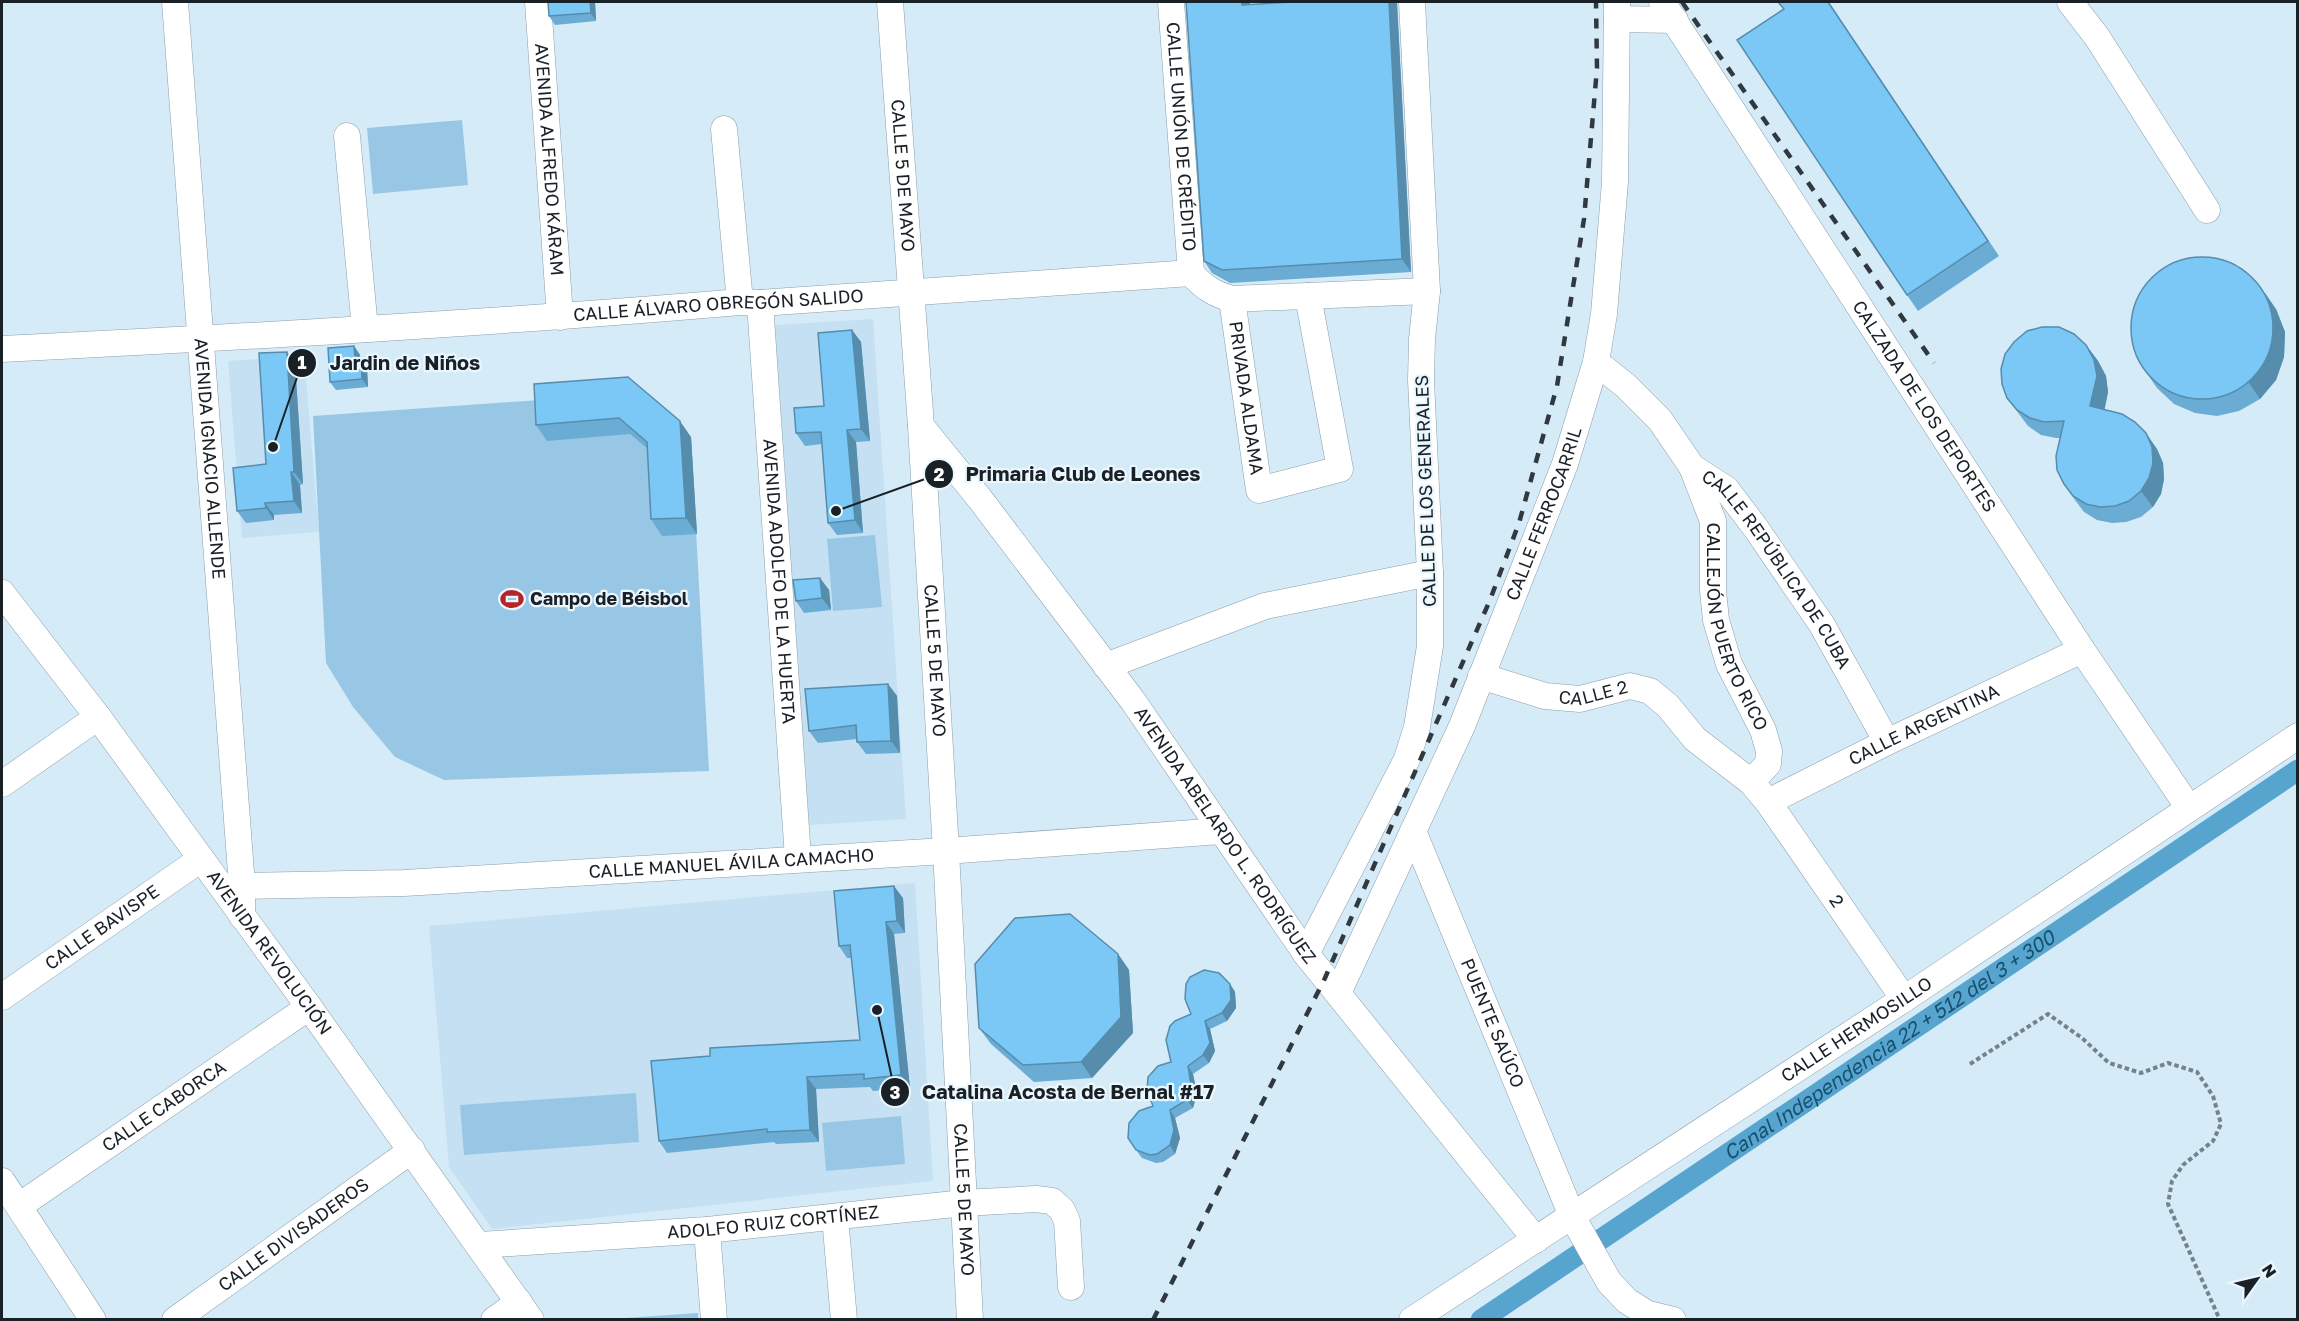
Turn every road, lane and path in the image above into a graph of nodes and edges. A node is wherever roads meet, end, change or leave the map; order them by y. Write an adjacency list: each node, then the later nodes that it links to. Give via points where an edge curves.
1 (175, 2): 20 (street, AVENIDA IGNACIO ALLENDE)
2 (538, 2): 18 (street, AVENIDA ALFREDO KÁRAM)
3 (890, 2): 14 (street, CALLE 5 DE MAYO)
4 (1172, 2): 12 (street, CALLE UNIÓN DE CRÉDITO)
5 (1412, 2): 13 (street, CALLE DE LOS GENERALES)
6 (2070, 2): 11 (street, via 2097,37)
7 (1617, 10): 8 (street); 22 (street, CALLE FERROCARRIL, via 1615,182)
8 (1668, 11): 27 (street, CALZADA DE LOS DEPORTES)
9 (724, 129): 17 (street, AVENIDA ADOLFO DE LA HUERTA)
10 (347, 136): 19 (street)
11 (2207, 210)
12 (1191, 273): 14 (street, CALLE ÁLVARO OBREGÓN SALIDO); 16 (street, via 1204,288)
13 (1427, 291): 15 (street); 25 (street, CALLE DE LOS GENERALES, via 1421,380)
14 (910, 293): 17 (street, CALLE ÁLVARO OBREGÓN SALIDO); 23 (street, CALLE 5 DE MAYO)
15 (1308, 296): 16 (street); 16 (street, PRIVADA ALDAMA, via 1340,469 1259,490)
16 (1232, 299)
17 (750, 303): 18 (street, CALLE ÁLVARO OBREGÓN SALIDO); 40 (street, AVENIDA ADOLFO DE LA HUERTA)
18 (560, 317): 19 (street, CALLE ÁLVARO OBREGÓN SALIDO)
19 (365, 329): 20 (street, CALLE ÁLVARO OBREGÓN SALIDO)
20 (200, 339): 21 (street, CALLE ÁLVARO OBREGÓN SALIDO); 42 (street, AVENIDA IGNACIO ALLENDE)
21 (2, 349)
22 (1596, 362): 24 (street, CALLE REPÚBLICA DE CUBA, via 1660,420); 29 (street, CALLE FERROCARRIL, via 1564,464)
23 (921, 426): 28 (street, AVENIDA ABELARDO L. RODRÍGUEZ); 39 (street, CALLE 5 DE MAYO)
24 (1692, 467): 32 (street, CALLE REPÚBLICA DE CUBA, via 1726,489 1755,527 1822,625); 33 (street, CALLEJÓN PUERTO RICO, via 1713,520 1716,620 1729,664 1763,730 1769,751 1768,764)
25 (1430, 573): 28 (street, via 1265,606); 44 (street, CALLE DE LOS GENERALES, via 1430,646 1417,727 1407,759)
26 (2, 593): 30 (street, AVENIDA REVOLUCIÓN)
27 (2082, 650): 32 (street, CALLE ARGENTINA); 36 (street, CALZADA DE LOS DEPORTES)
28 (1107, 666): 37 (street, AVENIDA ABELARDO L. RODRÍGUEZ)
29 (1481, 676): 33 (street, CALLE 2, via 1545,696 1580,699 1630,686 1650,691 1695,739); 38 (street, CALLE FERROCARRIL)
30 (98, 717): 34 (street); 41 (street, AVENIDA REVOLUCIÓN)
31 (2298, 736): 36 (street, CALLE HERMOSILLO)
32 (1887, 742): 35 (street, CALLE ARGENTINA)
33 (1751, 782): 35 (street, CALLE 2)
34 (2, 784)
35 (1768, 802): 47 (street, 2)
36 (2189, 808): 47 (street, CALLE HERMOSILLO)
37 (1221, 831): 39 (street, CALLE MANUEL ÁVILA CAMACHO); 44 (street, AVENIDA ABELARDO L. RODRÍGUEZ)
38 (1413, 831): 45 (street, CALLE FERROCARRIL); 54 (street, PUENTE SAÚCO)
39 (946, 851): 40 (street, CALLE MANUEL ÁVILA CAMACHO); 52 (street, CALLE 5 DE MAYO)
40 (798, 858): 42 (street, CALLE MANUEL ÁVILA CAMACHO, via 404,883)
41 (201, 859): 43 (street, AVENIDA REVOLUCIÓN); 46 (street, CALLE BAVISPE)
42 (242, 886): 43 (street, AVENIDA IGNACIO ALLENDE)
43 (242, 916): 48 (street, AVENIDA REVOLUCIÓN)
44 (1306, 954): 45 (street, AVENIDA ABELARDO L. RODRÍGUEZ)
45 (1338, 993): 57 (street, AVENIDA ABELARDO L. RODRÍGUEZ)
46 (2, 997)
47 (1904, 999): 54 (street, CALLE HERMOSILLO)
48 (309, 1007): 50 (street, AVENIDA REVOLUCIÓN); 53 (street, CALLE CABORCA)
49 (1970, 1064): 69 (path, via 2048,1014 2109,1064 2141,1073 2168,1063 2197,1072 2213,1095 2221,1124 2213,1141 2183,1165 2172,1181 2168,1204)
50 (412, 1150): 58 (street, AVENIDA REVOLUCIÓN); 62 (street, CALLE DIVISADEROS)
51 (2, 1181): 53 (street)
52 (964, 1203): 55 (street, ADOLFO RUIZ CORTÍNEZ); 59 (street, ADOLFO RUIZ CORTÍNEZ, via 1052,1201 1067,1221); 66 (street, CALLE 5 DE MAYO)
53 (19, 1206): 61 (street)
54 (1572, 1216): 57 (street, CALLE HERMOSILLO); 68 (street, PUENTE SAÚCO, via 1609,1282 1626,1301 1647,1314)
55 (835, 1217): 56 (street, ADOLFO RUIZ CORTÍNEZ); 65 (street)
56 (707, 1230): 58 (street, ADOLFO RUIZ CORTÍNEZ); 64 (street)
57 (1536, 1240): 67 (street, CALLE HERMOSILLO)
58 (480, 1245): 60 (street, AVENIDA REVOLUCIÓN)
59 (1071, 1287)
60 (525, 1311): 63 (street)
61 (93, 1320)
62 (175, 1320)
63 (494, 1320)
64 (714, 1320)
65 (844, 1320)
66 (970, 1320)
67 (1412, 1320)
68 (1673, 1320)
69 (2220, 1320)

